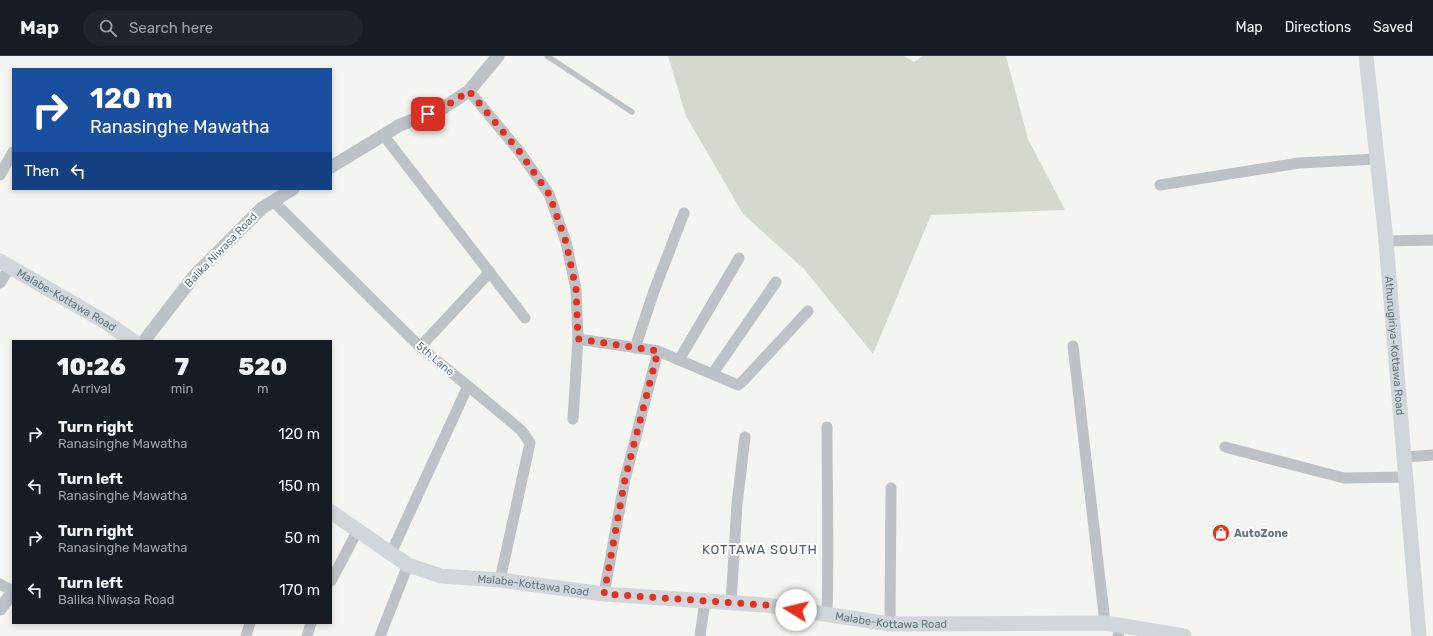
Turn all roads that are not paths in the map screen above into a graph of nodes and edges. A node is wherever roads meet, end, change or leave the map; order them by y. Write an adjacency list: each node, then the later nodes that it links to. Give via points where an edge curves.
1 (498, 56): 4 (street)
2 (546, 56): 5 (lane)
3 (1366, 56): 8 (main road, Athurugiriya-Kottawa Road)
4 (469, 91): 6 (street, via 443,108 400,125); 24 (street, via 519,151 549,194 566,242 576,289)
5 (632, 112)
6 (384, 136): 9 (street); 19 (street)
7 (12, 154): 10 (street)
8 (1378, 159): 11 (street, via 1299,163); 16 (main road, Athurugiriya-Kottawa Road)
9 (332, 166)
10 (0, 175)
11 (1160, 185)
12 (291, 190): 13 (street, Balika Niwasa Road)
13 (273, 201): 26 (street, Balika Niwasa Road, via 262,208 195,275); 28 (street, 5th Lane)
14 (684, 213): 29 (street)
15 (1433, 240): 16 (street)
16 (1386, 241): 39 (main road, Athurugiriya-Kottawa Road)
17 (739, 258): 31 (street)
18 (5, 264): 21 (street); 25 (main road, Malabe-Kottawa Road, via 107,323)
19 (490, 272): 23 (street); 28 (street)
20 (776, 282): 32 (street)
21 (0, 283)
22 (808, 311): 32 (street, via 738,385)
23 (525, 318)
24 (578, 339): 29 (street); 34 (street)
25 (131, 340)
26 (145, 340)
27 (1073, 346): 56 (street)
28 (420, 347): 33 (street, 5th Lane)
29 (635, 348): 30 (street)
30 (658, 351): 31 (street); 51 (street, via 625,479)
31 (679, 360): 32 (street)
32 (712, 373)
33 (468, 386): 44 (street); 47 (street, 5th Lane, via 521,430 530,443)
34 (573, 419)
35 (827, 427): 55 (street)
36 (745, 437): 53 (street, via 737,504)
37 (1225, 448): 40 (street, via 1344,478)
38 (1433, 455): 39 (street)
39 (1405, 457): 40 (main road, Athurugiriya-Kottawa Road)
40 (1407, 477): 66 (main road, Athurugiriya-Kottawa Road)
41 (891, 488): 59 (street)
42 (332, 513): 43 (main road, Malabe-Kottawa Road)
43 (358, 530): 44 (main road, Malabe-Kottawa Road); 46 (street)
44 (391, 553): 45 (main road, Malabe-Kottawa Road)
45 (408, 565): 47 (main road, Malabe-Kottawa Road, via 441,576); 63 (street)
46 (332, 579)
47 (500, 580): 51 (main road, Malabe-Kottawa Road)
48 (0, 584): 49 (street)
49 (12, 590)
50 (12, 592): 54 (street)
51 (604, 594): 52 (main road, Malabe-Kottawa Road)
52 (705, 601): 53 (main road, Malabe-Kottawa Road); 64 (street)
53 (731, 603): 55 (main road, Malabe-Kottawa Road)
54 (0, 609)
55 (827, 614): 59 (main road, Malabe-Kottawa Road)
56 (1105, 623): 59 (main road, Malabe-Kottawa Road); 60 (main road, Malabe-Kottawa Road)
57 (250, 624): 61 (street)
58 (310, 624): 62 (street)
59 (890, 624)
60 (1119, 631): 65 (main road, Malabe-Kottawa Road)
61 (246, 636)
62 (307, 636)
63 (380, 636)
64 (700, 636)
65 (1184, 636)
66 (1419, 636)

